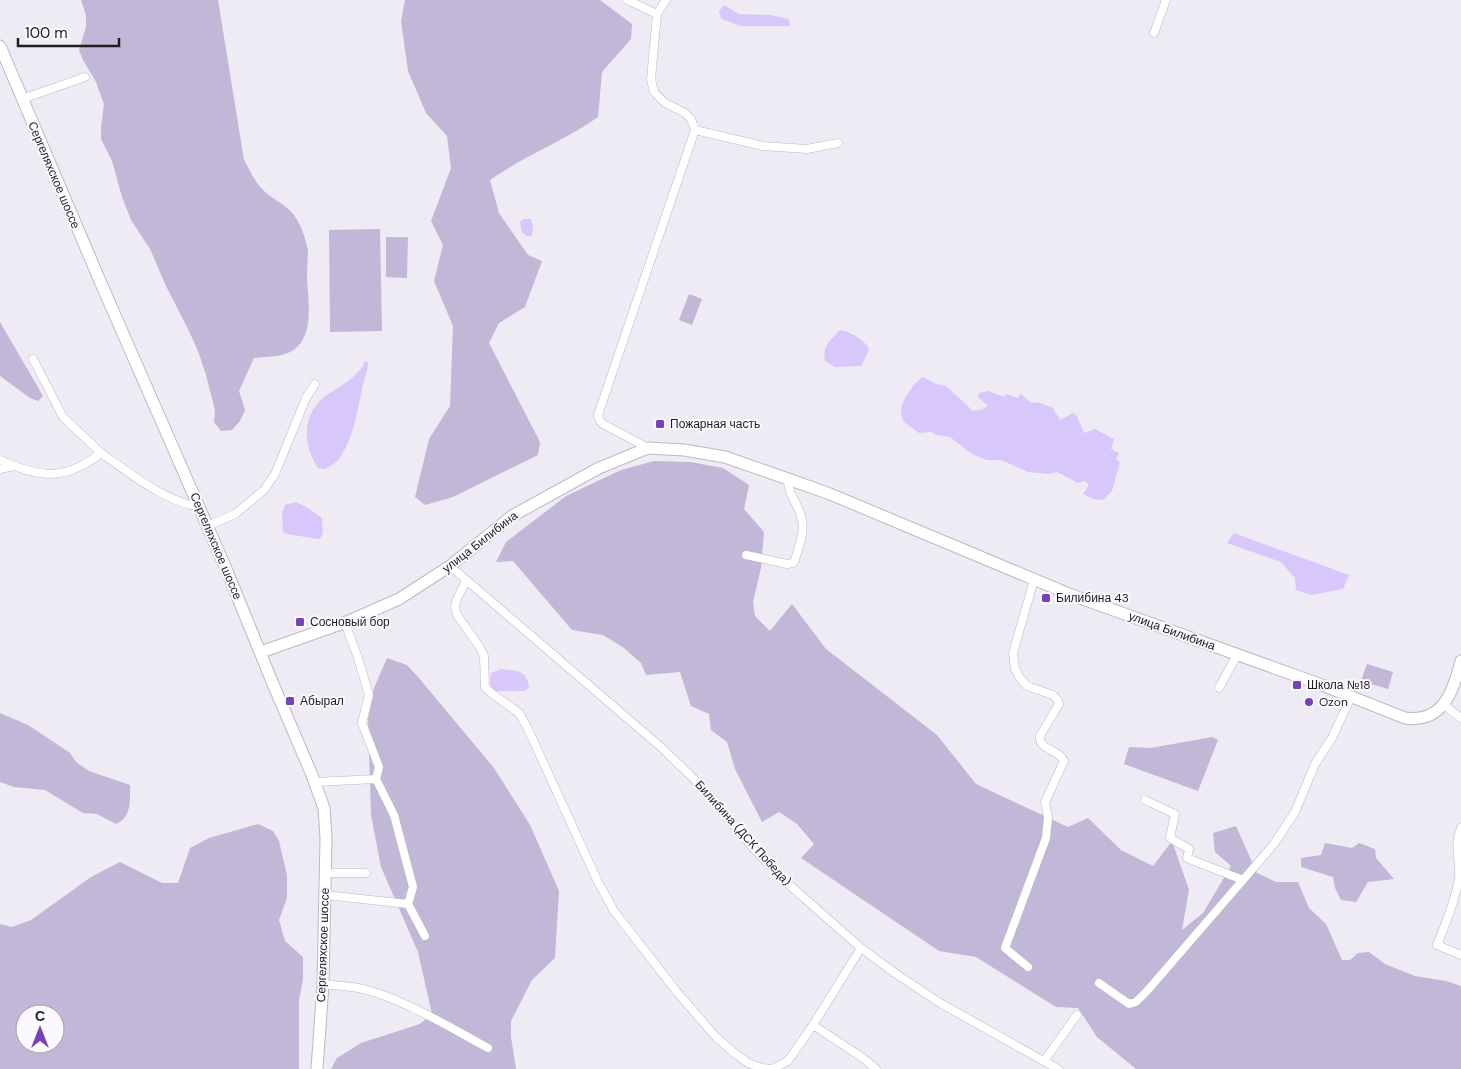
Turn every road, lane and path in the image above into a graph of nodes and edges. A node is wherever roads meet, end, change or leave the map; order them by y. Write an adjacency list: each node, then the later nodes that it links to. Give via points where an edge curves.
1 (627, 0): 4 (street)
2 (666, 0): 4 (street)
3 (1166, 0): 5 (street)
4 (657, 14): 9 (street, via 651,79 654,92 685,113)
5 (1154, 33)
6 (0, 46): 8 (main road, Сергеляхское шоссе)
7 (85, 77): 8 (street)
8 (22, 99): 19 (main road, Сергеляхское шоссе)
9 (695, 130): 10 (street, via 763,146 807,149); 13 (street, via 598,415 603,424)
10 (838, 143)
11 (33, 359): 14 (street, via 63,417)
12 (315, 384): 20 (street, via 306,398 275,474 264,490 235,514)
13 (648, 448): 18 (main road, улица Билибина, via 725,457); 22 (main road, улица Билибина, via 599,468 512,516)
14 (101, 453): 16 (street, via 75,470 60,474 44,474); 19 (street, via 174,500)
15 (0, 460): 16 (street)
16 (14, 466): 17 (street)
17 (0, 468)
18 (788, 478): 21 (street, via 788,489 802,517 803,528 795,560 787,564); 23 (main road, улица Билибина)
19 (199, 506): 20 (main road, Сергеляхское шоссе)
20 (208, 526): 26 (main road, Сергеляхское шоссе)
21 (746, 555)
22 (450, 566): 24 (street, Билибина (ДСК Победа)); 25 (main road, улица Билибина, via 399,599)
23 (1034, 580): 27 (main road, улица Билибина); 45 (street, via 1013,653 1015,669 1027,686 1057,699 1059,704 1040,740 1064,761 1045,802 1048,817 1046,838 1005,948)
24 (466, 581): 43 (street, Билибина (ДСК Победа), via 662,748 785,881); 53 (street, via 455,607 484,656 485,687 519,713 614,911 716,1037 748,1063)
25 (344, 622): 26 (main road, улица Билибина); 33 (street, via 369,695 362,723 379,767)
26 (261, 652): 34 (main road, Сергеляхское шоссе)
27 (1237, 655): 29 (street); 30 (main road, улица Билибина)
28 (1461, 661): 31 (main road)
29 (1219, 688)
30 (1351, 697): 31 (main road, улица Билибина, via 1405,718 1419,720 1431,716); 39 (street, via 1295,812 1274,844)
31 (1444, 705): 32 (street)
32 (1461, 718)
33 (376, 779): 34 (street); 41 (street, via 394,815 413,887)
34 (314, 782): 37 (main road, Сергеляхское шоссе, via 324,808)
35 (1145, 800): 39 (street, via 1175,814 1170,838 1189,849 1187,858)
36 (1461, 828): 44 (street, via 1457,846 1459,879 1437,945)
37 (325, 873): 38 (street); 40 (main road, Сергеляхское шоссе)
38 (366, 873)
39 (1243, 880): 46 (street, via 1136,1002 1125,1002)
40 (325, 895): 41 (street); 47 (main road, Сергеляхское шоссе)
41 (408, 904): 42 (street)
42 (425, 936)
43 (861, 948): 49 (street); 51 (street, Билибина (ДСК Победа), via 940,1003)
44 (1461, 955)
45 (1028, 967)
46 (1099, 983)
47 (323, 984): 50 (street, via 382,995); 52 (main road, Сергеляхское шоссе)
48 (1077, 1015): 51 (street)
49 (813, 1025): 53 (street, via 788,1061); 54 (street)
50 (488, 1048)
51 (1044, 1061): 55 (street, Билибина (ДСК Победа))
52 (317, 1069)
53 (772, 1069)
54 (876, 1069)
55 (1058, 1069)

